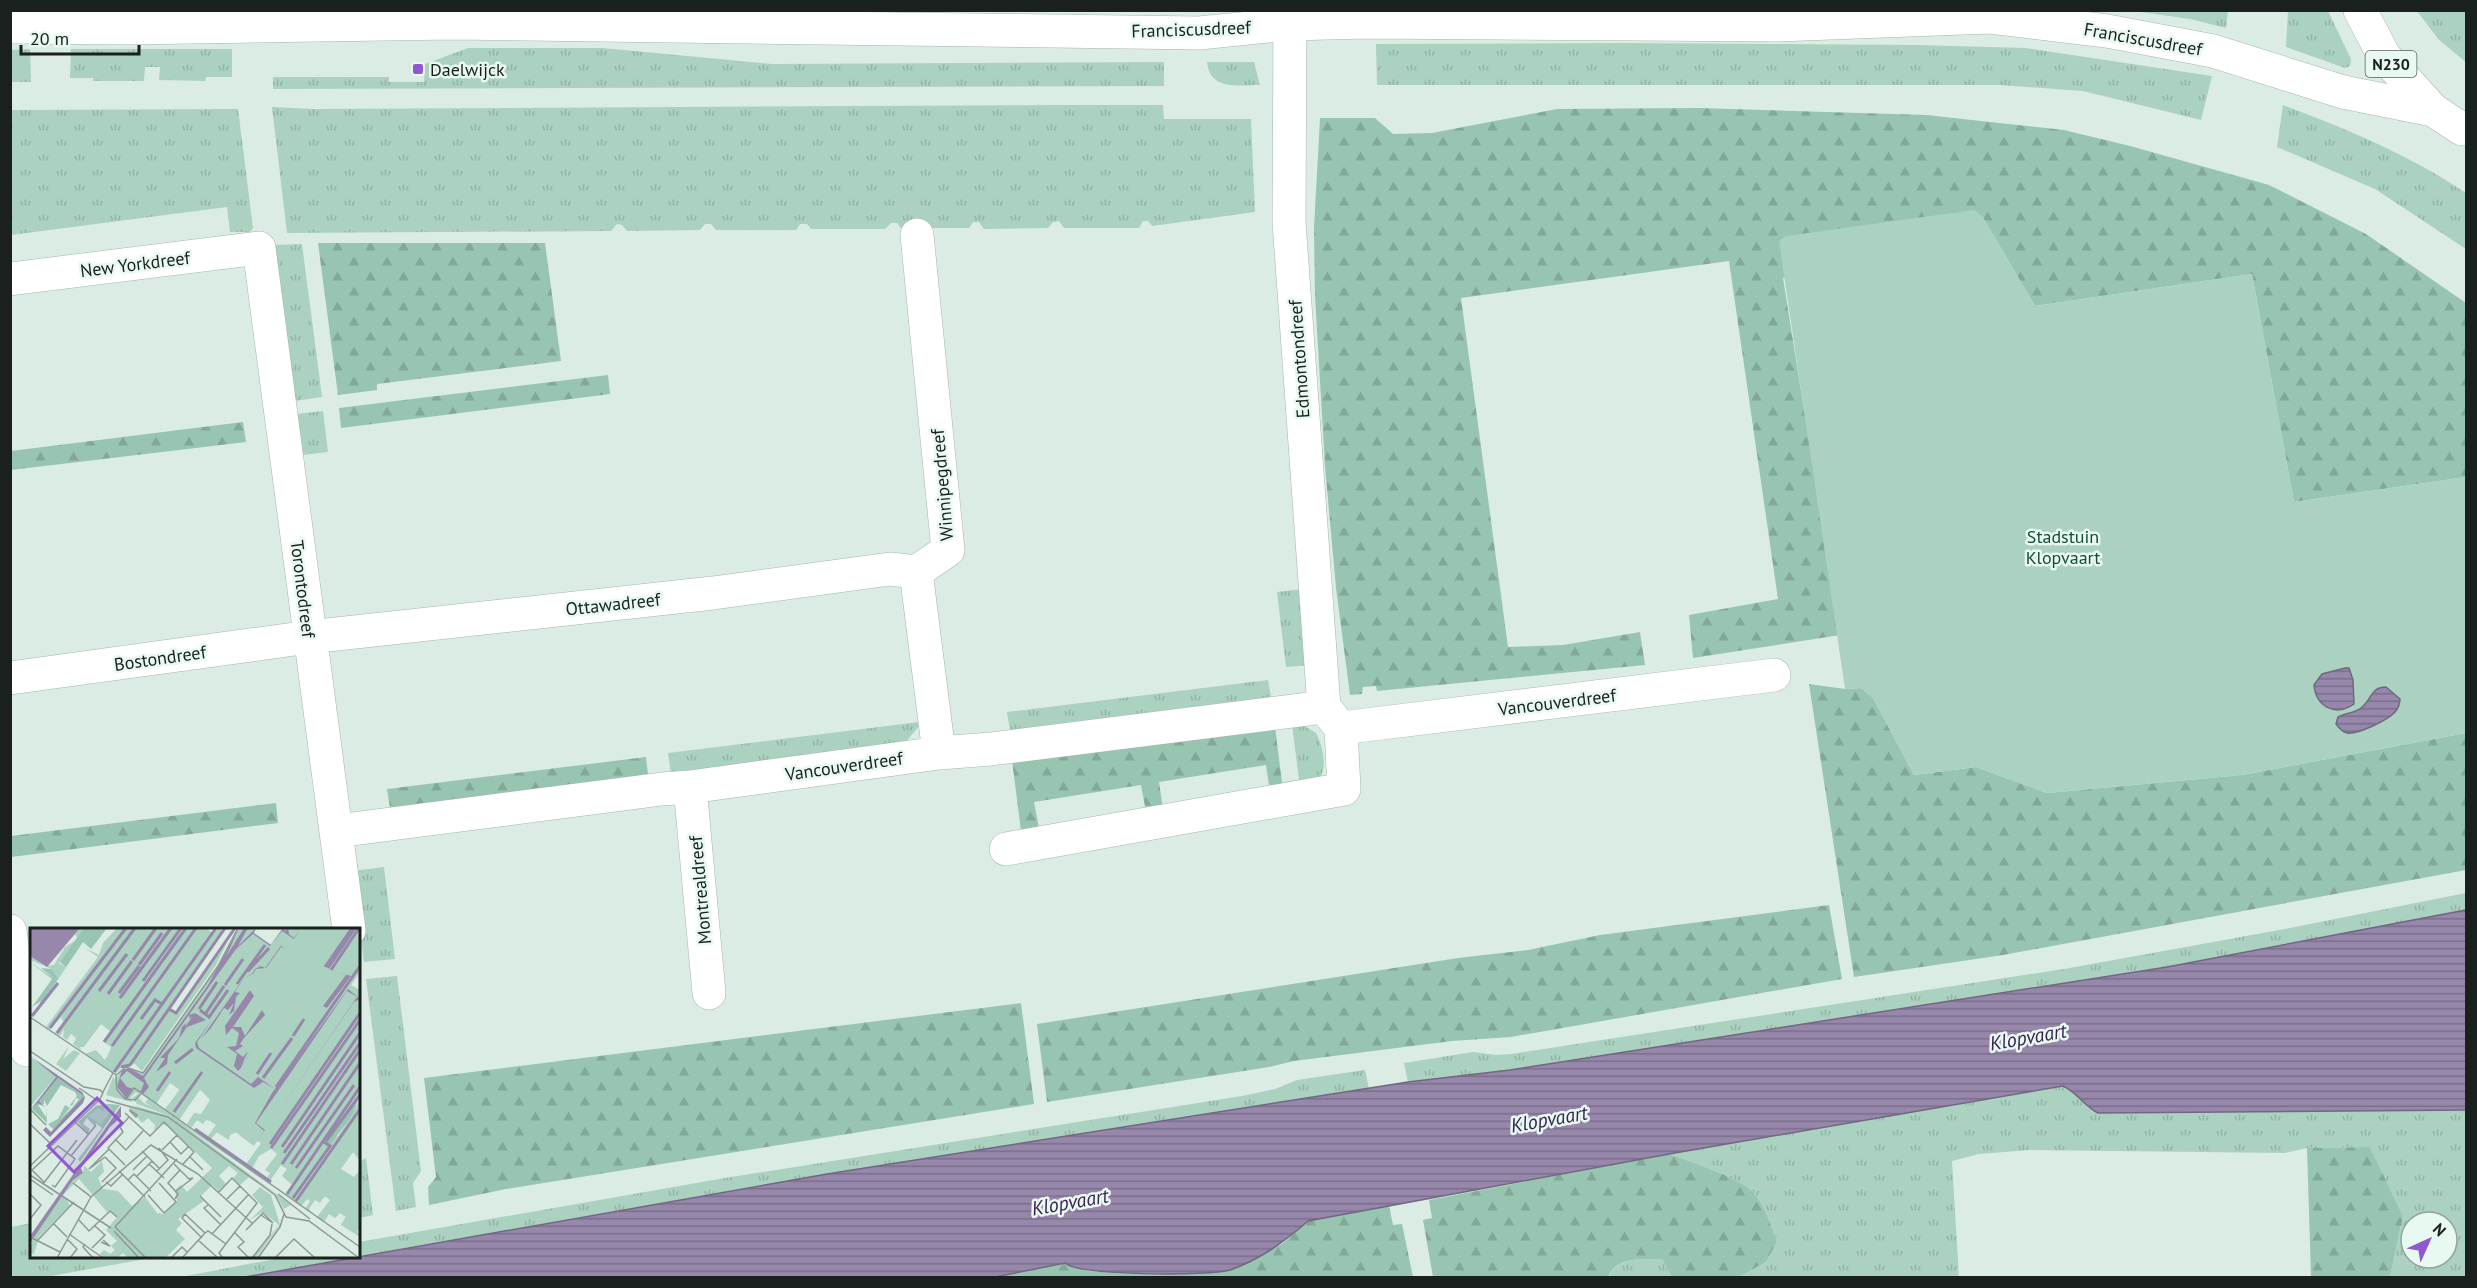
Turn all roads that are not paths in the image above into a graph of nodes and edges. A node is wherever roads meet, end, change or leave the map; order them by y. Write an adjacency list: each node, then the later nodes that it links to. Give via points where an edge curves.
1 (2360, 10): 4 (street, N230, via 2384,56)
2 (1290, 17): 3 (street, Franciscusdreef, via 1198,33 453,22); 4 (street, Franciscusdreef, via 1367,22 1776,26 1990,17 2107,31 2213,51 2343,92); 13 (street, Edmontondreef, via 1289,222)
3 (10, 27)
4 (2433, 110): 5 (street, N230)
5 (2465, 130)
6 (917, 235): 9 (street, Winnipegdreef, via 948,550)
7 (259, 248): 8 (street, New Yorkdreef); 10 (street, Torontodreef)
8 (10, 279)
9 (916, 572): 10 (street, Ottawadreef, via 890,569 713,593); 14 (street)
10 (309, 637): 12 (street, Bostondreef); 16 (street, Torontodreef)
11 (1774, 675): 13 (street, Vancouverdreef)
12 (10, 678)
13 (1333, 718): 14 (street, Vancouverdreef); 17 (street, via 1344,789)
14 (939, 753): 15 (street, Vancouverdreef)
15 (690, 787): 16 (street, Vancouverdreef); 20 (street, Montrealdreef)
16 (337, 831): 18 (street, Torontodreef)
17 (1006, 849)
18 (349, 928)
19 (10, 931): 21 (street)
20 (709, 993)
21 (23, 1051)

